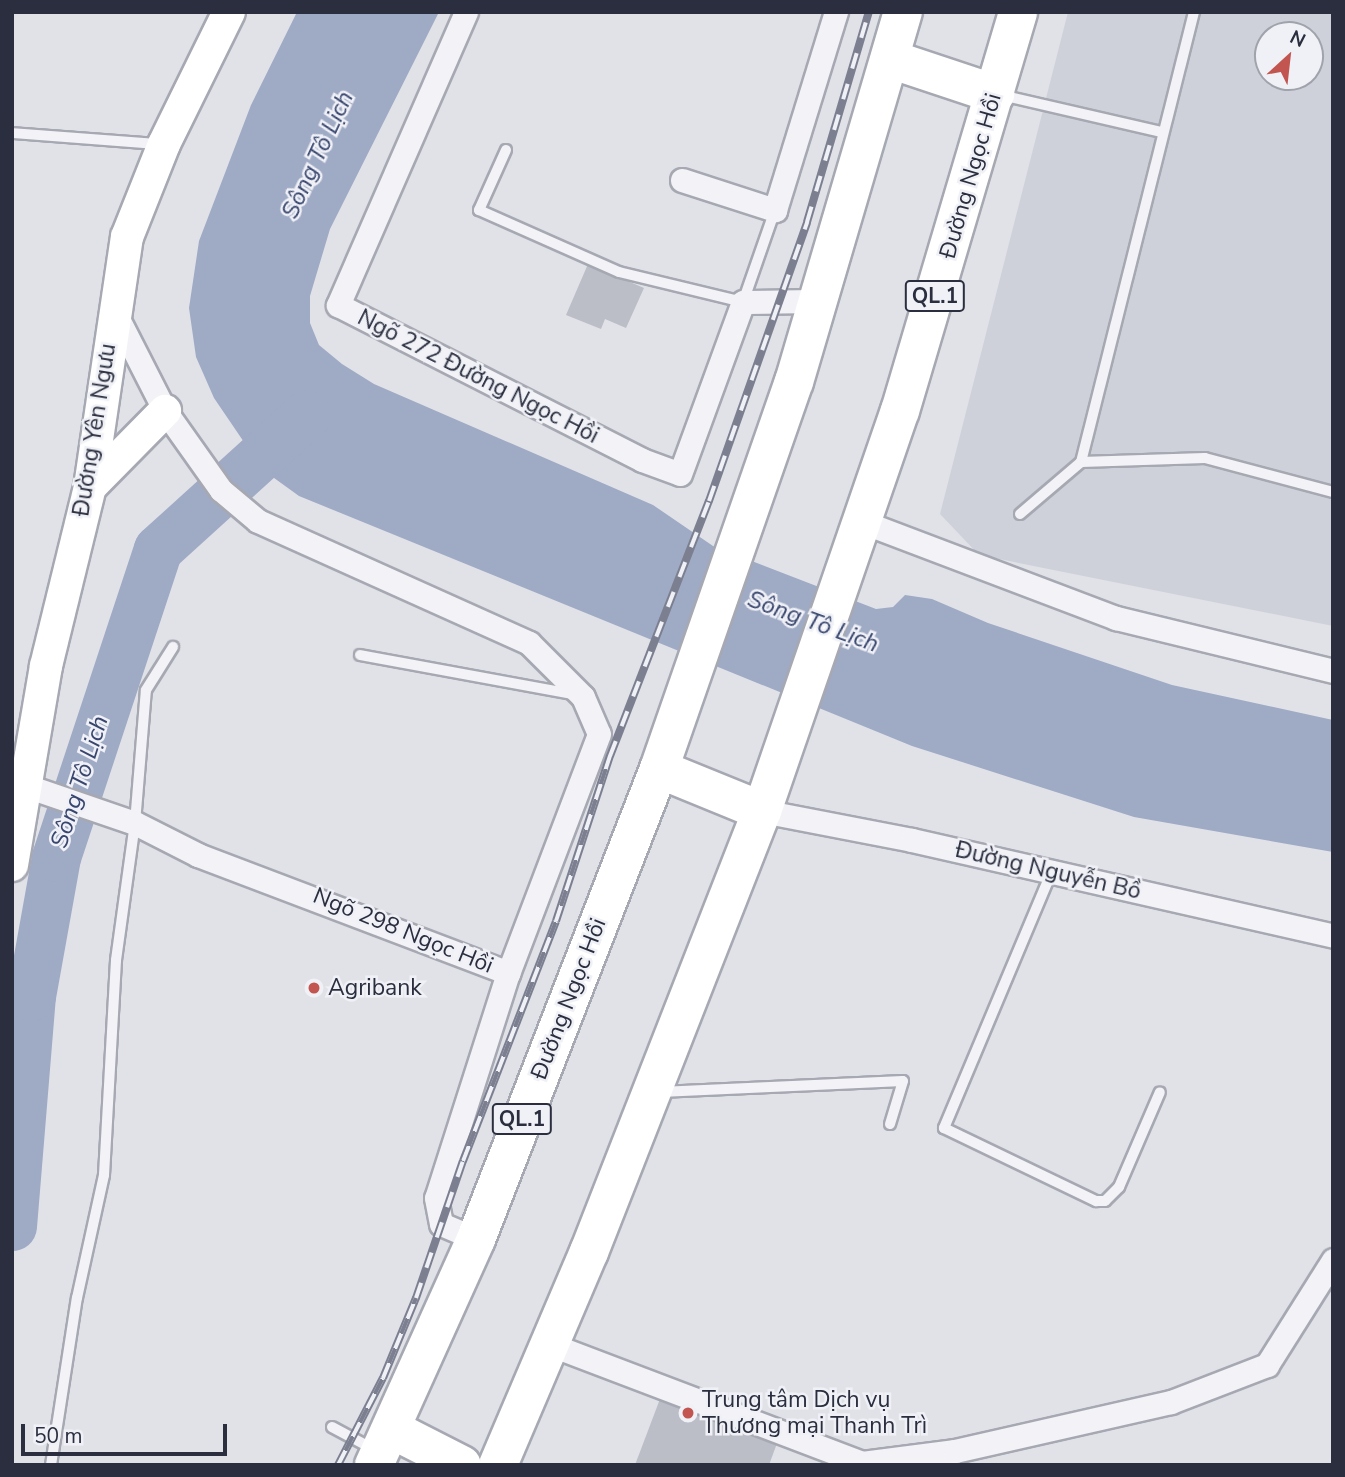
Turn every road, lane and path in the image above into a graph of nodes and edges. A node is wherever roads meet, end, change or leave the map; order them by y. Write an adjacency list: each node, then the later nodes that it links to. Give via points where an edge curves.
1 (229, 12): 10 (street, Đường Yên Ngưu)
2 (466, 12): 14 (street, Ngõ 272 Đường Ngọc Hồi, via 338,305 642,460 680,474)
3 (836, 12): 13 (street)
4 (1018, 12): 7 (highway, Đường Ngọc Hồi / QL.1)
5 (1194, 12): 8 (lane)
6 (895, 27): 7 (highway); 15 (highway, QL.1)
7 (995, 94): 8 (lane); 22 (highway, Đường Ngọc Hồi / QL.1)
8 (1161, 132): 18 (lane)
9 (12, 133): 10 (lane)
10 (164, 144): 16 (street, Đường Yên Ngưu, via 127,237)
11 (506, 150): 14 (lane, via 479,210 619,272)
12 (682, 180): 13 (street)
13 (775, 210): 14 (lane)
14 (743, 302): 15 (street)
15 (818, 302): 27 (highway, Đường Ngọc Hồi / QL.1)
16 (113, 310): 17 (street); 19 (street, Đường Yên Ngưu)
17 (165, 411): 19 (street); 26 (street, via 221,490 258,521 529,643)
18 (1080, 462): 20 (lane, via 1205,458); 21 (lane)
19 (90, 487): 28 (street, Đường Yên Ngưu, via 46,666)
20 (1333, 492)
21 (1020, 514)
22 (863, 522): 25 (street, via 1116,618); 29 (highway, Đường Ngọc Hồi / QL.1)
23 (173, 646): 30 (lane, via 146,690)
24 (360, 655): 26 (lane)
25 (1333, 671)
26 (583, 696): 34 (street, via 599,734)
27 (659, 769): 29 (highway); 38 (highway, Đường Ngọc Hồi / QL.1)
28 (30, 786): 30 (street, Ngõ 298 Ngọc Hồi); 31 (street, Đường Yên Ngưu)
29 (762, 811): 32 (street, Đường Nguyễn Bồ); 36 (highway, QL.1)
30 (135, 823): 34 (street, Ngõ 298 Ngọc Hồi, via 198,855); 44 (lane, via 116,960 104,1175 77,1298)
31 (12, 865)
32 (1052, 871): 33 (street, Đường Nguyễn Bồ); 35 (lane, via 944,1128 1096,1201 1105,1201 1119,1187)
33 (1333, 936)
34 (508, 973): 38 (street, Ngõ 298 Ngọc Hồi, via 436,1198 441,1224)
35 (1160, 1092)
36 (650, 1093): 37 (lane, via 903,1081); 40 (highway, QL.1)
37 (890, 1124)
38 (476, 1239): 42 (highway, Đường Ngọc Hồi / QL.1)
39 (1333, 1260): 43 (street, via 1267,1365 1171,1402)
40 (550, 1344): 43 (street, via 862,1464); 46 (highway, QL.1)
41 (332, 1427): 42 (lane)
42 (383, 1449): 45 (highway)
43 (956, 1458)
44 (51, 1465)
45 (462, 1465)
46 (498, 1465)

